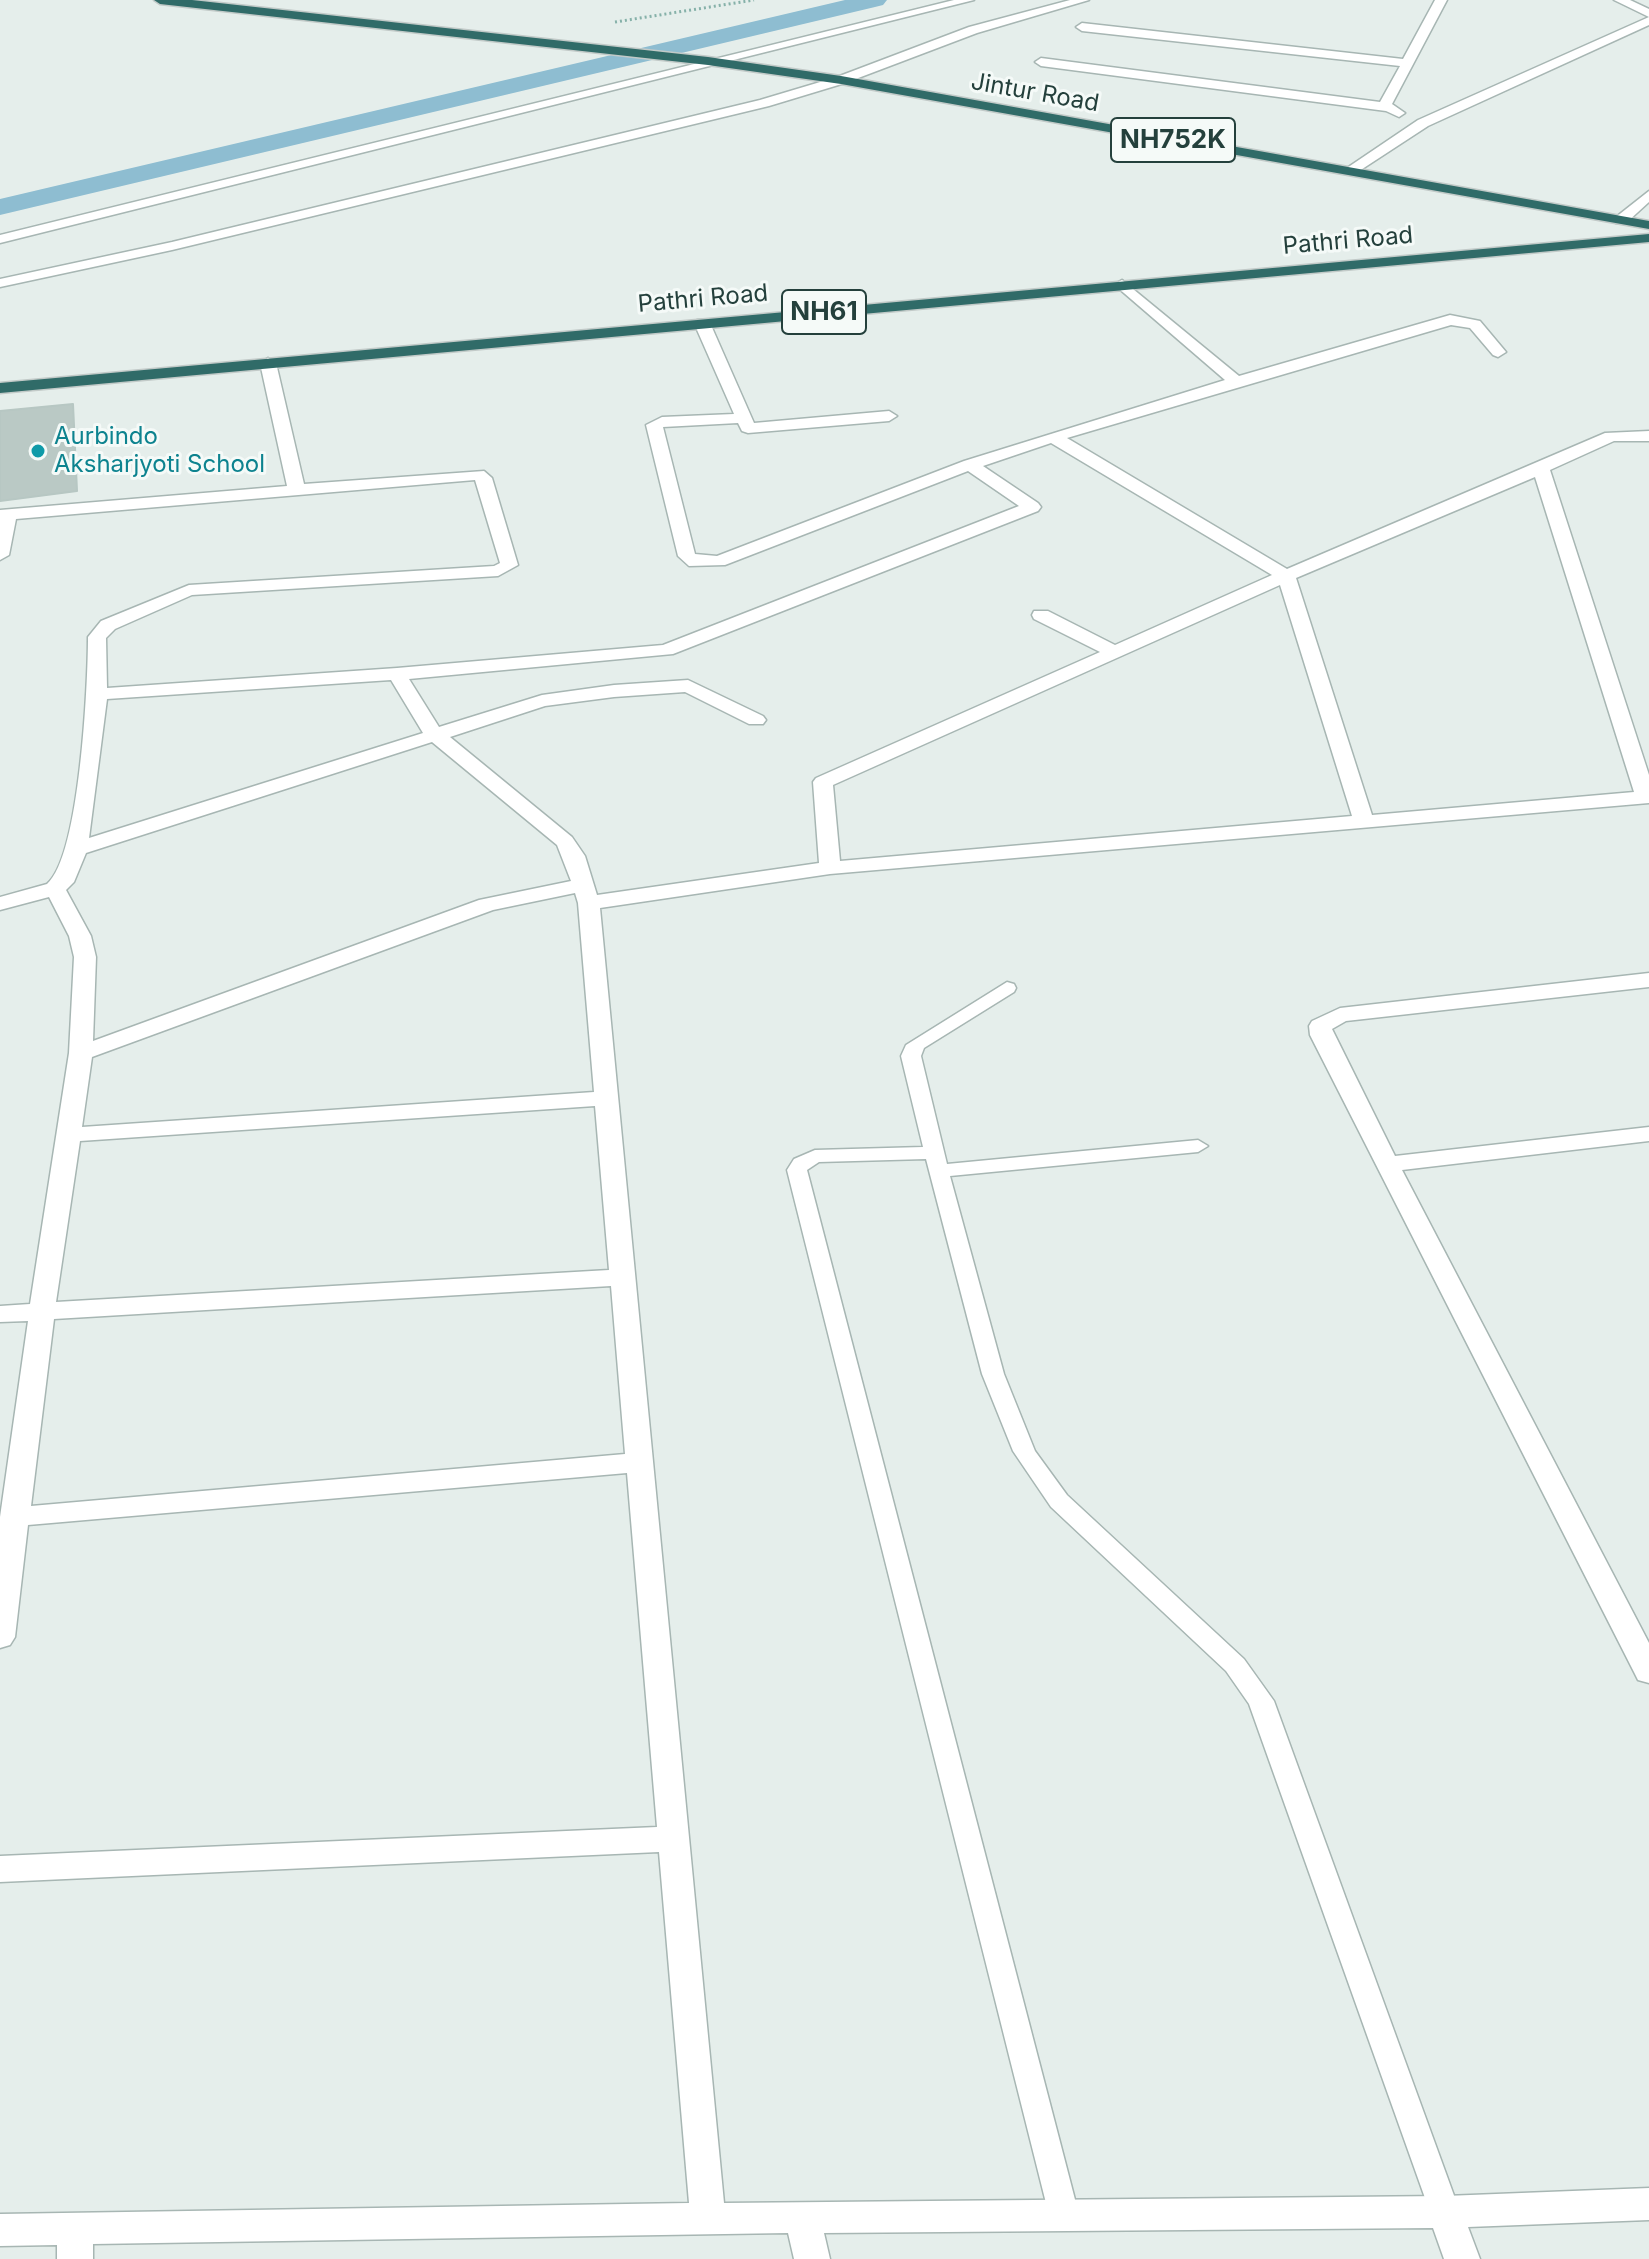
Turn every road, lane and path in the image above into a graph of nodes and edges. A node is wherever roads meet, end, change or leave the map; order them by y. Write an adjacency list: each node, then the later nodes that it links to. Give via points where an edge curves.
1 (160, 0): 11 (highway, NH752K)
2 (754, 0): 9 (path)
3 (968, 0): 11 (street)
4 (1083, 0): 14 (street, via 973,30)
5 (1441, 0): 13 (street)
6 (1620, 0): 7 (street)
7 (1649, 13)
8 (1649, 21): 16 (street)
9 (613, 23)
10 (1082, 27): 13 (street)
11 (714, 61): 14 (highway, Jintur Road / NH752K); 22 (street)
12 (1041, 62): 15 (street)
13 (1405, 63): 15 (street)
14 (841, 80): 17 (highway, Jintur Road / NH752K); 23 (street, via 680,124)
15 (1386, 107): 16 (street)
16 (1423, 123): 17 (street)
17 (1348, 172): 19 (highway, Jintur Road / NH752K)
18 (1649, 195): 19 (street)
19 (1621, 220): 20 (highway, Jintur Road / NH752K)
20 (1643, 224)
21 (1649, 238): 24 (highway, Pathri Road / NH61)
22 (0, 239)
23 (0, 283)
24 (1122, 284): 25 (highway, Pathri Road / NH61); 28 (street)
25 (702, 323): 27 (highway, Pathri Road / NH61); 31 (street)
26 (1498, 352): 28 (street, via 1471,321 1450,320)
27 (268, 363): 29 (highway, Pathri Road / NH61); 36 (street)
28 (1236, 382): 33 (street)
29 (0, 388)
30 (889, 416): 31 (street, via 751,429)
31 (741, 418): 34 (street, via 654,425 687,556 695,562 719,561)
32 (1649, 436): 35 (street, via 1611,436)
33 (1053, 437): 34 (street); 39 (street)
34 (970, 465): 42 (street, via 1032,507 666,650)
35 (1541, 468): 39 (street); 46 (street)
36 (296, 488): 37 (street); 43 (street, via 481,475 509,567 183,591 99,632)
37 (4, 515): 38 (street)
38 (0, 555)
39 (1286, 576): 41 (street); 47 (street)
40 (1041, 615): 41 (street)
41 (1115, 652): 49 (street, via 823,782)
42 (397, 674): 43 (street); 45 (street)
43 (98, 694): 48 (street)
44 (756, 720): 45 (street, via 699,689 675,685 542,701)
45 (434, 734): 48 (street); 51 (street, via 565,841)
46 (1647, 797): 47 (street)
47 (1364, 822): 49 (street)
48 (77, 849): 50 (street)
49 (830, 868): 51 (street)
50 (55, 889): 52 (street); 55 (street, via 85,957)
51 (586, 894): 55 (street, via 487,905); 56 (street)
52 (0, 904)
53 (1649, 980): 61 (street, via 1328,1019 1320,1026 1321,1035)
54 (1007, 988): 60 (lane, via 912,1050)
55 (81, 1053): 58 (street)
56 (606, 1098): 58 (street); 62 (street)
57 (1649, 1134): 61 (street)
58 (67, 1135): 63 (street)
59 (1198, 1146): 60 (lane)
60 (935, 1162): 72 (lane, via 1006,1416 1036,1473 1059,1501 1235,1665 1261,1701); 73 (lane, via 815,1156 797,1170)
61 (1387, 1164): 68 (street)
62 (621, 1277): 63 (street); 65 (street)
63 (42, 1310): 64 (street); 66 (street)
64 (0, 1314)
65 (641, 1462): 66 (street); 69 (street)
66 (14, 1517): 67 (street)
67 (0, 1637)
68 (1649, 1672)
69 (673, 1839): 70 (street); 75 (street)
70 (0, 1869)
71 (1649, 2204): 72 (street)
72 (1445, 2212): 73 (street); 79 (street)
73 (1064, 2215): 74 (street)
74 (803, 2217): 75 (street); 78 (street)
75 (708, 2218): 77 (street)
76 (0, 2230): 77 (street)
77 (75, 2244)
78 (812, 2259)
79 (1462, 2259)

